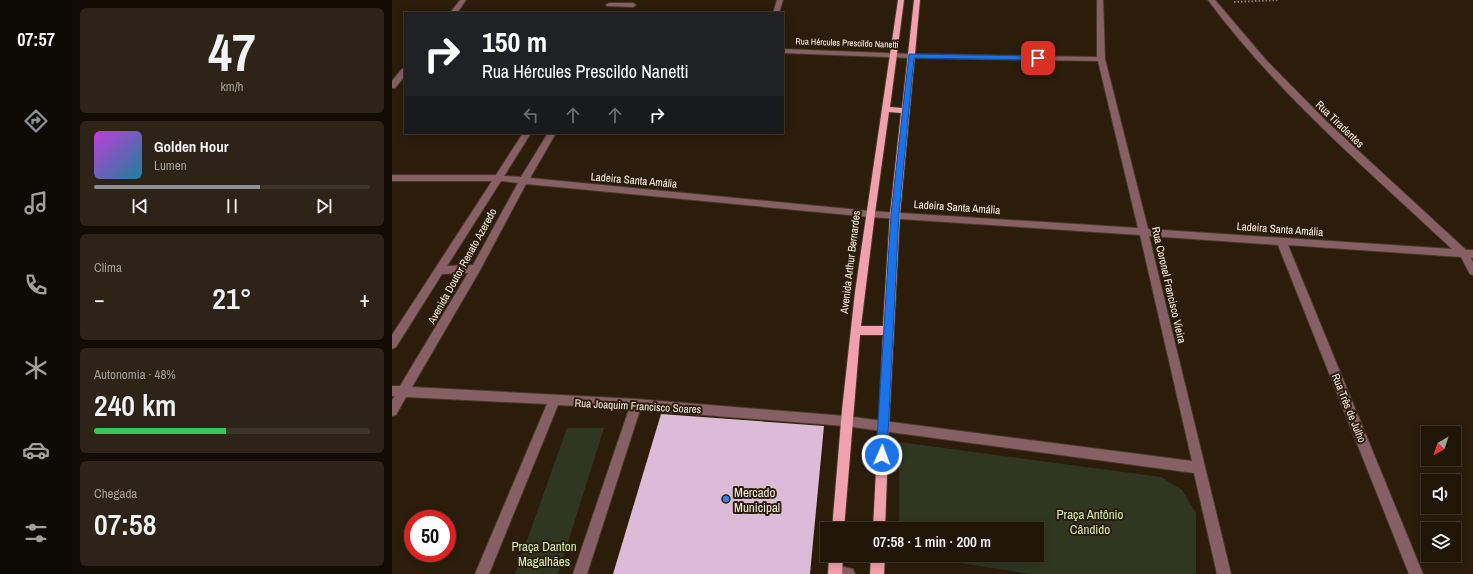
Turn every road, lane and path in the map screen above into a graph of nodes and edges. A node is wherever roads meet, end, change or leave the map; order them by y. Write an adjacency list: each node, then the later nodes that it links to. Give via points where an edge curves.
1 (463, 0): 10 (street)
2 (780, 0): 13 (street)
3 (901, 0): 15 (main road, Avenida Arthur Bernardes)
4 (917, 0): 16 (main road)
5 (1100, 0): 17 (street, Rua Coronel Francisco Vieira)
6 (1279, 0): 7 (path)
7 (1212, 1): 31 (street, Rua Tiradentes, via 1263,62 1323,123)
8 (634, 2): 9 (street); 12 (street)
9 (611, 3): 11 (street)
10 (454, 12)
11 (605, 12)
12 (629, 12)
13 (776, 12)
14 (784, 51): 15 (street, Rua Hércules Prescildo Nanetti)
15 (894, 55): 16 (street, Rua Hércules Prescildo Nanetti); 20 (main road, Avenida Arthur Bernardes)
16 (911, 56): 17 (street, Rua Hércules Prescildo Nanetti); 21 (main road)
17 (1101, 59): 29 (street, Rua Coronel Francisco Vieira)
18 (404, 72): 19 (street)
19 (392, 86)
20 (886, 109): 21 (main road); 27 (main road, Avenida Arthur Bernardes)
21 (905, 111): 28 (main road)
22 (526, 134): 25 (street, Avenida Doutor Renato Azeredo)
23 (551, 134): 26 (street, Avenida Doutor Renato Azeredo)
24 (392, 178): 25 (street, Ladeira Santa Amália)
25 (497, 178): 26 (street, Ladeira Santa Amália); 33 (street, Avenida Doutor Renato Azeredo)
26 (523, 182): 27 (street, Ladeira Santa Amália); 32 (street, Avenida Doutor Renato Azeredo)
27 (870, 214): 28 (street, Ladeira Santa Amália); 35 (main road, Avenida Arthur Bernardes)
28 (895, 214): 29 (street, Ladeira Santa Amália); 36 (main road)
29 (1144, 233): 30 (street, Ladeira Santa Amália); 44 (street, Rua Coronel Francisco Vieira)
30 (1281, 241): 31 (street, Ladeira Santa Amália); 55 (street, Rua Três de Julho)
31 (1468, 254): 34 (street, Rua Tiradentes)
32 (476, 269): 33 (street); 38 (street, Avenida Doutor Renato Azeredo)
33 (441, 270): 37 (street, Avenida Doutor Renato Azeredo)
34 (1473, 271)
35 (856, 330): 36 (main road); 42 (main road, Avenida Arthur Bernardes)
36 (888, 331): 43 (main road)
37 (392, 344)
38 (398, 392): 39 (street, Rua Joaquim Francisco Soares); 41 (street, Avenida Doutor Renato Azeredo)
39 (554, 401): 40 (street, Rua Joaquim Francisco Soares); 50 (street)
40 (636, 404): 42 (street, Rua Joaquim Francisco Soares); 51 (street)
41 (392, 411)
42 (845, 421): 43 (street, Rua Joaquim Francisco Soares); 45 (main road, Avenida Arthur Bernardes)
43 (883, 425): 44 (street); 46 (main road)
44 (1198, 468): 54 (street, Rua Coronel Francisco Vieira)
45 (838, 522)
46 (879, 522)
47 (836, 562): 49 (main road)
48 (878, 562): 53 (main road)
49 (835, 573): 52 (street)
50 (482, 574)
51 (580, 574)
52 (848, 574)
53 (877, 574)
54 (1224, 574)
55 (1416, 574)

